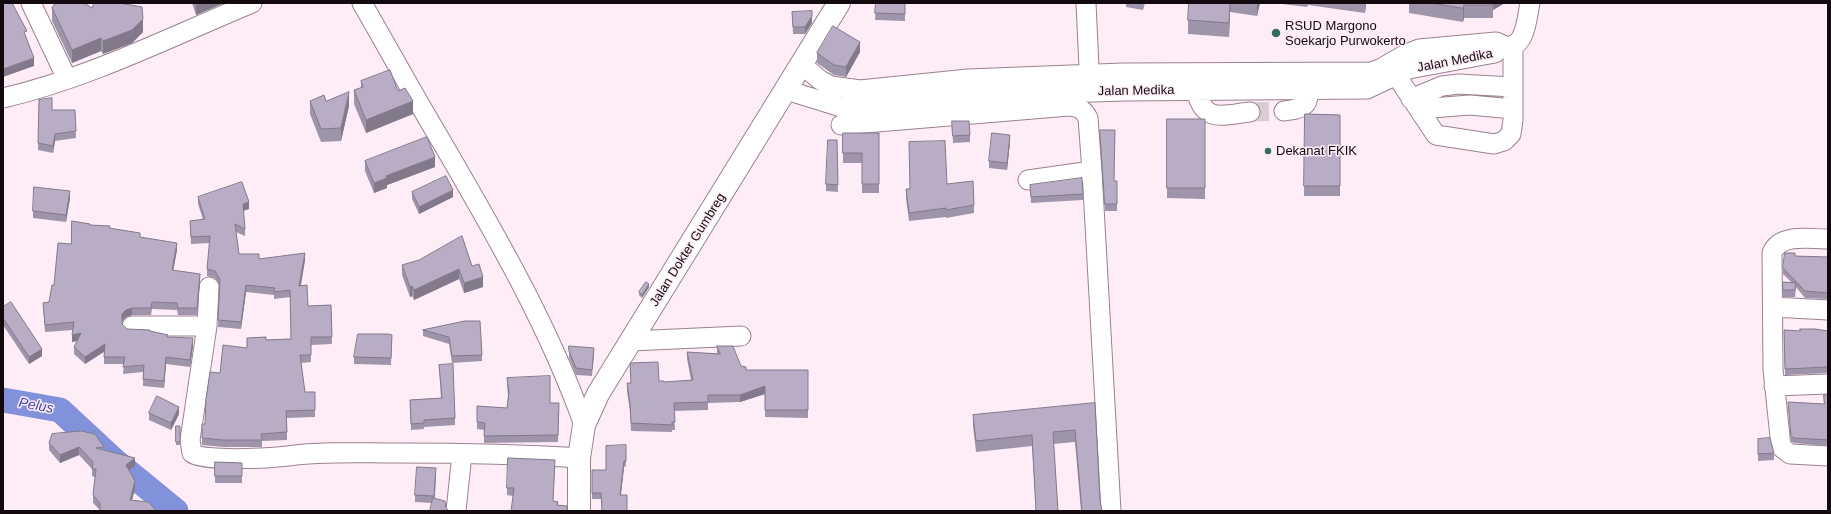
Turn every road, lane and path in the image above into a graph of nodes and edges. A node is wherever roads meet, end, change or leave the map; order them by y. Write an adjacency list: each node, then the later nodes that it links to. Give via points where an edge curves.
1 (32, 3): 11 (street)
2 (252, 3): 7 (street)
3 (362, 3): 36 (street, via 497,237 551,343)
4 (839, 3): 9 (main road, Jalan Dokter Gumbreg)
5 (1086, 3): 12 (street)
6 (1530, 3): 8 (street, via 1524,32 1519,40)
7 (228, 8): 11 (street)
8 (1509, 46): 10 (street, Jalan Medika, via 1498,52); 13 (street)
9 (800, 64): 15 (main road, Jalan Dokter Gumbreg); 18 (street, Jalan Medika, via 820,80)
10 (1392, 70): 12 (street, Jalan Medika, via 1123,73); 14 (street, Jalan Medika, via 1367,89); 19 (street)
11 (67, 79): 17 (street)
12 (1090, 84): 16 (street, Jalan Medika); 18 (street, Jalan Medika, via 960,96)
13 (1513, 87): 19 (street, via 1459,84 1442,86); 20 (street)
14 (1308, 89): 16 (street, Jalan Medika); 21 (street, via 1306,104 1295,110)
15 (786, 90): 18 (street, Jalan Medika, via 841,106); 33 (main road, Jalan Dokter Gumbreg)
16 (1196, 90): 22 (street, via 1199,103 1207,113 1217,115)
17 (3, 98)
18 (860, 99)
19 (1415, 104): 20 (street); 20 (street, via 1436,135 1494,144 1504,141 1511,134)
20 (1513, 109)
21 (1284, 111)
22 (1250, 112)
23 (841, 125): 24 (street, via 1077,107 1084,111 1088,118)
24 (1092, 171): 25 (street); 42 (street)
25 (1028, 180)
26 (1828, 239): 28 (street, via 1784,240 1776,245 1772,253)
27 (209, 287): 31 (street)
28 (1772, 307): 29 (street); 35 (street)
29 (1828, 310)
30 (132, 326): 31 (street)
31 (207, 326): 37 (street, via 190,440 195,456 278,457 308,453)
32 (741, 336): 33 (street)
33 (631, 342): 36 (main road, Jalan Dokter Gumbreg, via 598,394)
34 (1828, 384): 35 (street)
35 (1774, 386): 38 (street, via 1781,447 1790,454)
36 (584, 425): 39 (main road, Jalan Dokter Gumbreg)
37 (462, 454): 39 (street); 40 (street)
38 (1828, 456)
39 (580, 458): 41 (main road, Jalan Dokter Gumbreg)
40 (456, 511)
41 (579, 511)
42 (1111, 511)

